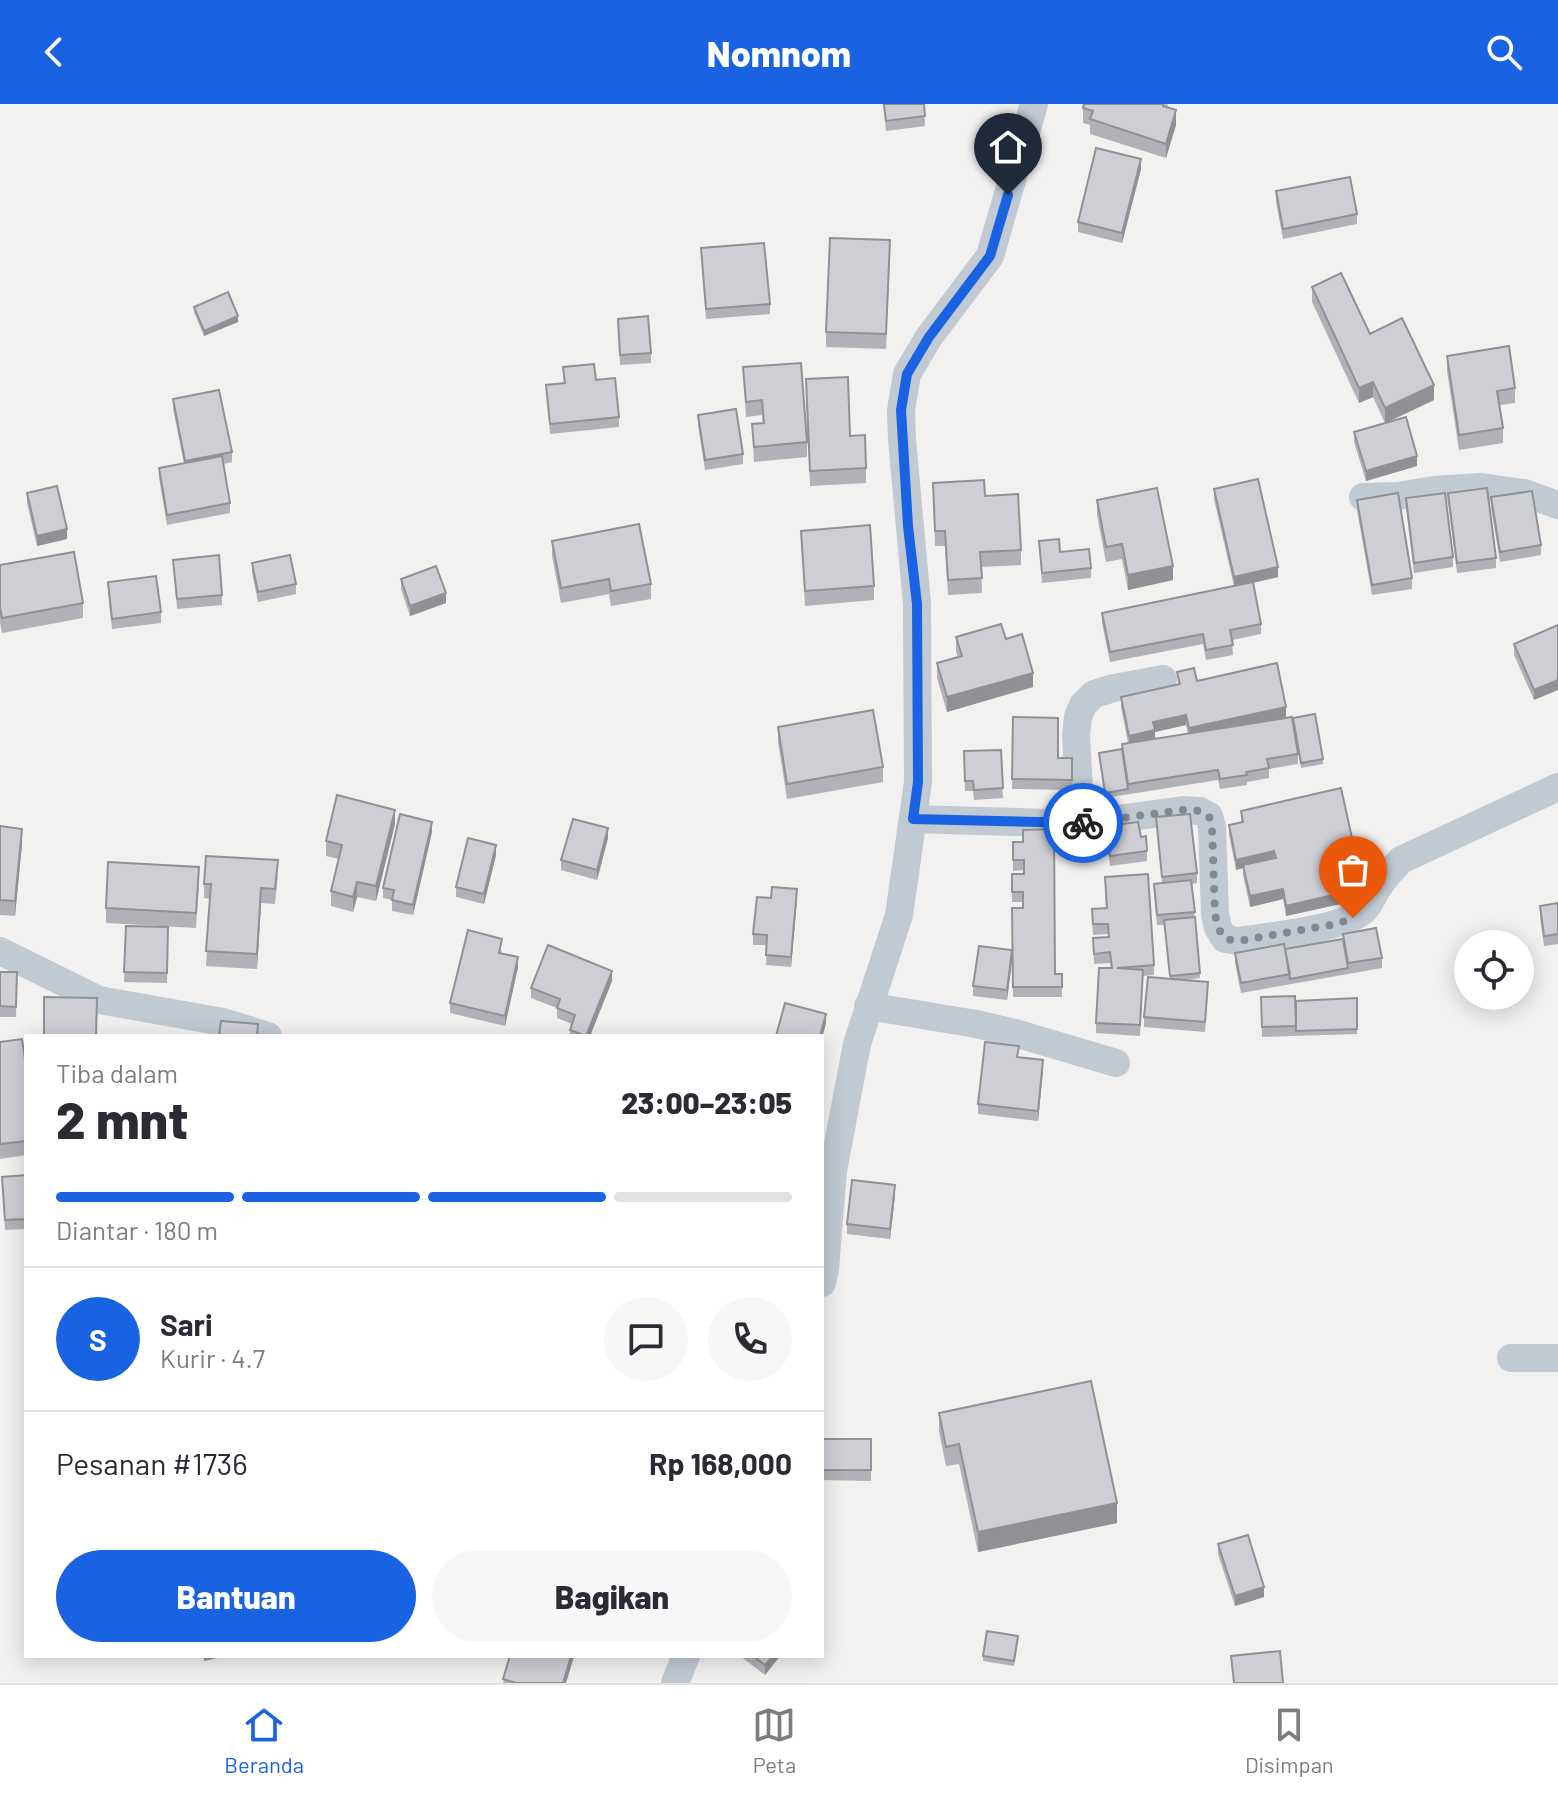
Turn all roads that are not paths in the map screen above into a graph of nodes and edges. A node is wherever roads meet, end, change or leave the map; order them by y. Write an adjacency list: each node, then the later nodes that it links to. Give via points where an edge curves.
1 (1034, 104): 6 (street, via 990,256 907,374 901,410 917,604 918,782)
2 (1363, 497): 3 (street, via 1481,487)
3 (1558, 505)
4 (1163, 679): 7 (street, via 1094,694 1083,705 1076,736)
5 (1558, 787): 7 (street, via 1401,860 1353,918 1238,941 1225,939 1218,928 1209,816 1183,810)
6 (913, 819): 7 (street); 9 (street, via 899,915)
7 (1081, 824)
8 (0, 951): 10 (street, via 99,1000)
9 (868, 1006): 11 (street, via 1002,1030); 12 (street)
10 (262, 1034)
11 (1116, 1063)
12 (832, 1122): 13 (street)
13 (824, 1274)
14 (1511, 1358): 15 (street)
15 (1558, 1358)
16 (685, 1658): 17 (street)
17 (675, 1683)

